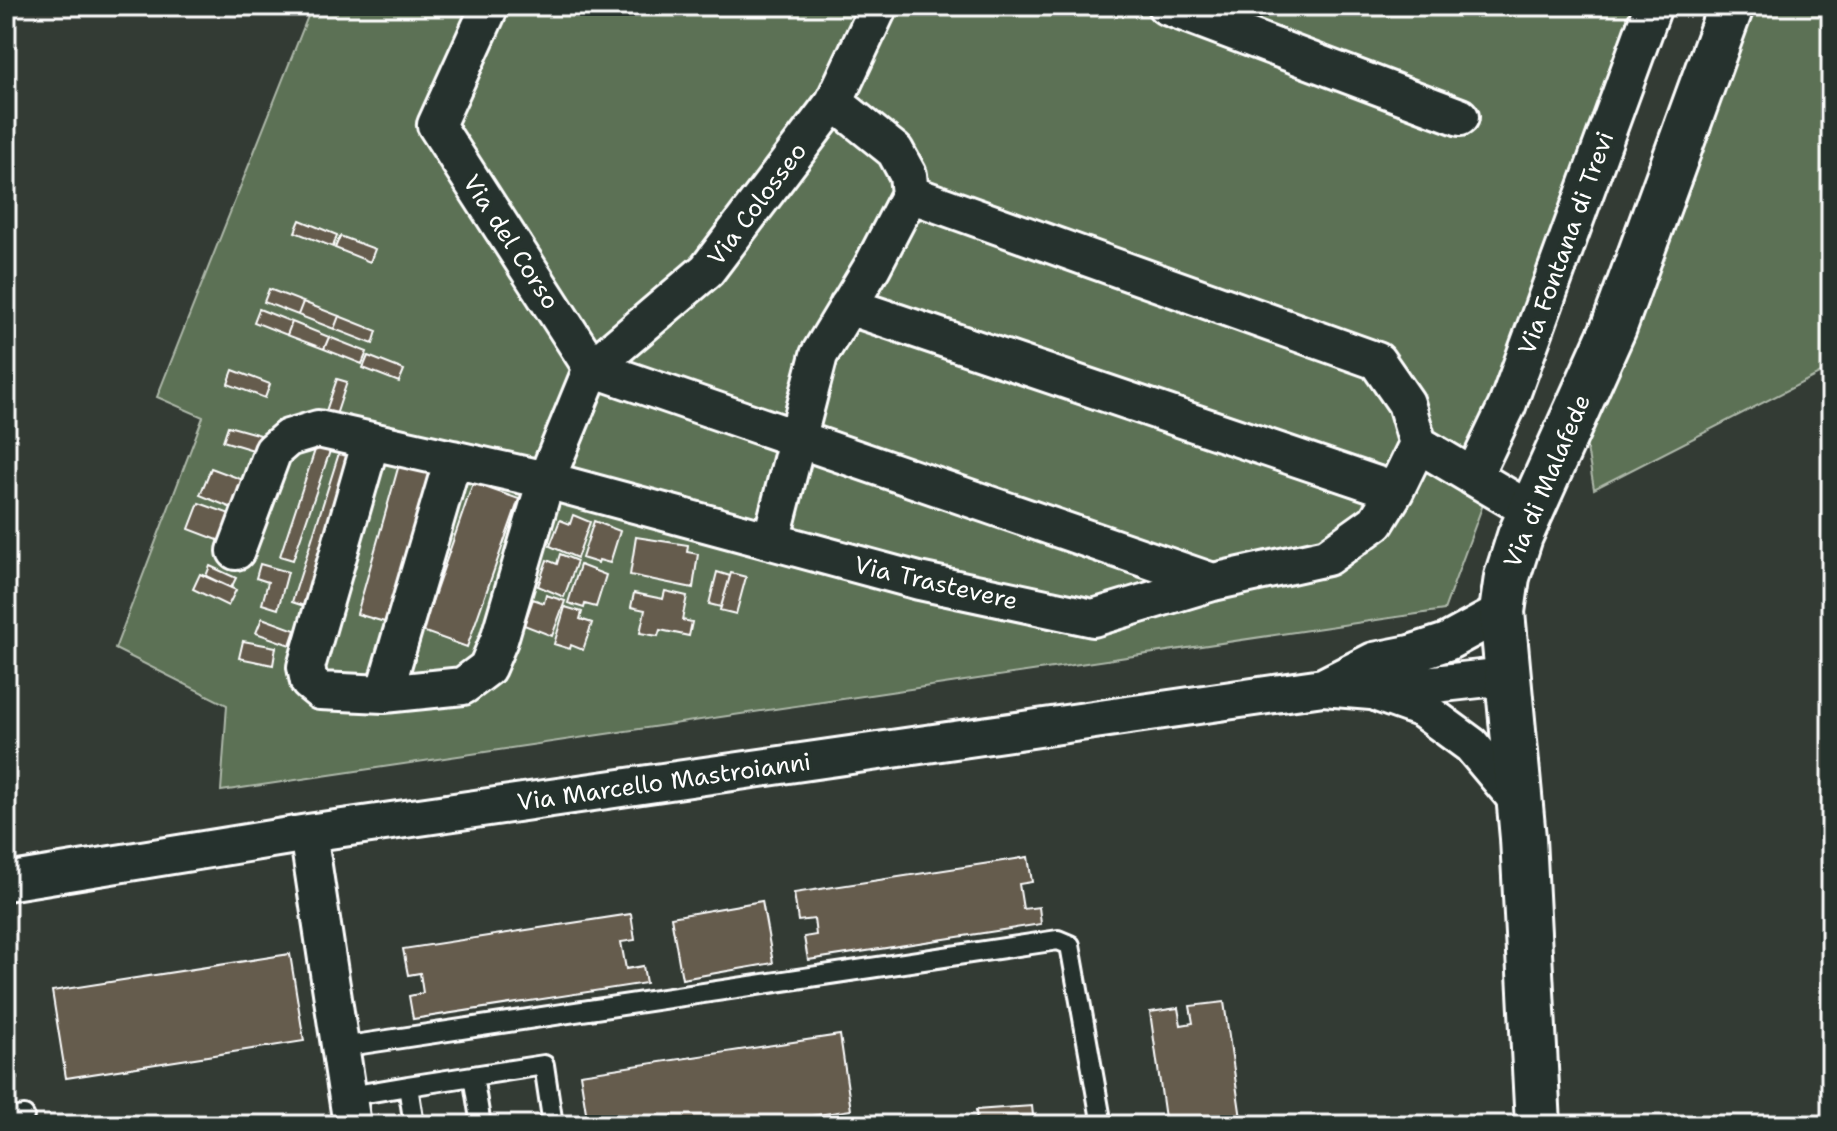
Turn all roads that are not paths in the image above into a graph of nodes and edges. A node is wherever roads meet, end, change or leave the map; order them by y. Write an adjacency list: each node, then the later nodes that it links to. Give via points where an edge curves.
1 (490, 6): 10 (street, Via del Corso, via 436,125)
2 (879, 6): 6 (street, Via Colosseo)
3 (1166, 6): 7 (street)
4 (1653, 6): 15 (street, Via Fontana di Trevi, via 1507,406)
5 (1731, 6): 18 (street, Via di Malafede, via 1614,327)
6 (834, 102): 8 (street, via 895,151 908,175); 10 (street, Via Colosseo, via 707,270)
7 (1460, 117)
8 (910, 194): 9 (street); 13 (street, via 1377,361 1406,403)
9 (848, 306): 11 (street, via 819,355); 17 (street)
10 (592, 368): 11 (street); 16 (street)
11 (797, 439): 19 (street); 21 (street)
12 (371, 441): 14 (street, Via Trastevere); 20 (street, Via Trastevere, via 318,429 288,438 273,451); 26 (street, via 306,667 309,682 320,691)
13 (1418, 444): 15 (street); 17 (street)
14 (453, 459): 16 (street, Via Trastevere); 26 (street)
15 (1473, 477): 18 (street)
16 (546, 480): 19 (street, Via Trastevere); 26 (street, via 487,668 463,686)
17 (1395, 491): 21 (street, Via Trastevere, via 1376,522 1327,557)
18 (1531, 511): 22 (street, Via di Malafede, via 1507,577)
19 (771, 541): 21 (street, Via Trastevere, via 919,581 1093,618)
20 (236, 551)
21 (1213, 582)
22 (1502, 612): 23 (street, Via di Malafede); 24 (street, via 1447,642 1374,661)
23 (1507, 676): 25 (street); 27 (street, Via di Malafede)
24 (1323, 687): 25 (street); 28 (street, Via Marcello Mastroianni)
25 (1371, 691): 27 (street, via 1422,709 1471,745)
26 (384, 694)
27 (1518, 801): 38 (street, Via di Malafede)
28 (308, 833): 29 (street, Via Marcello Mastroianni); 30 (street)
29 (6, 882)
30 (341, 1047): 33 (street); 37 (lane, via 1058,940 1070,945)
31 (473, 1076): 32 (lane); 35 (lane); 36 (lane, via 544,1065)
32 (408, 1086): 33 (lane); 34 (lane)
33 (350, 1111)
34 (414, 1125)
35 (481, 1125)
36 (553, 1125)
37 (1102, 1125)
38 (1538, 1125)

